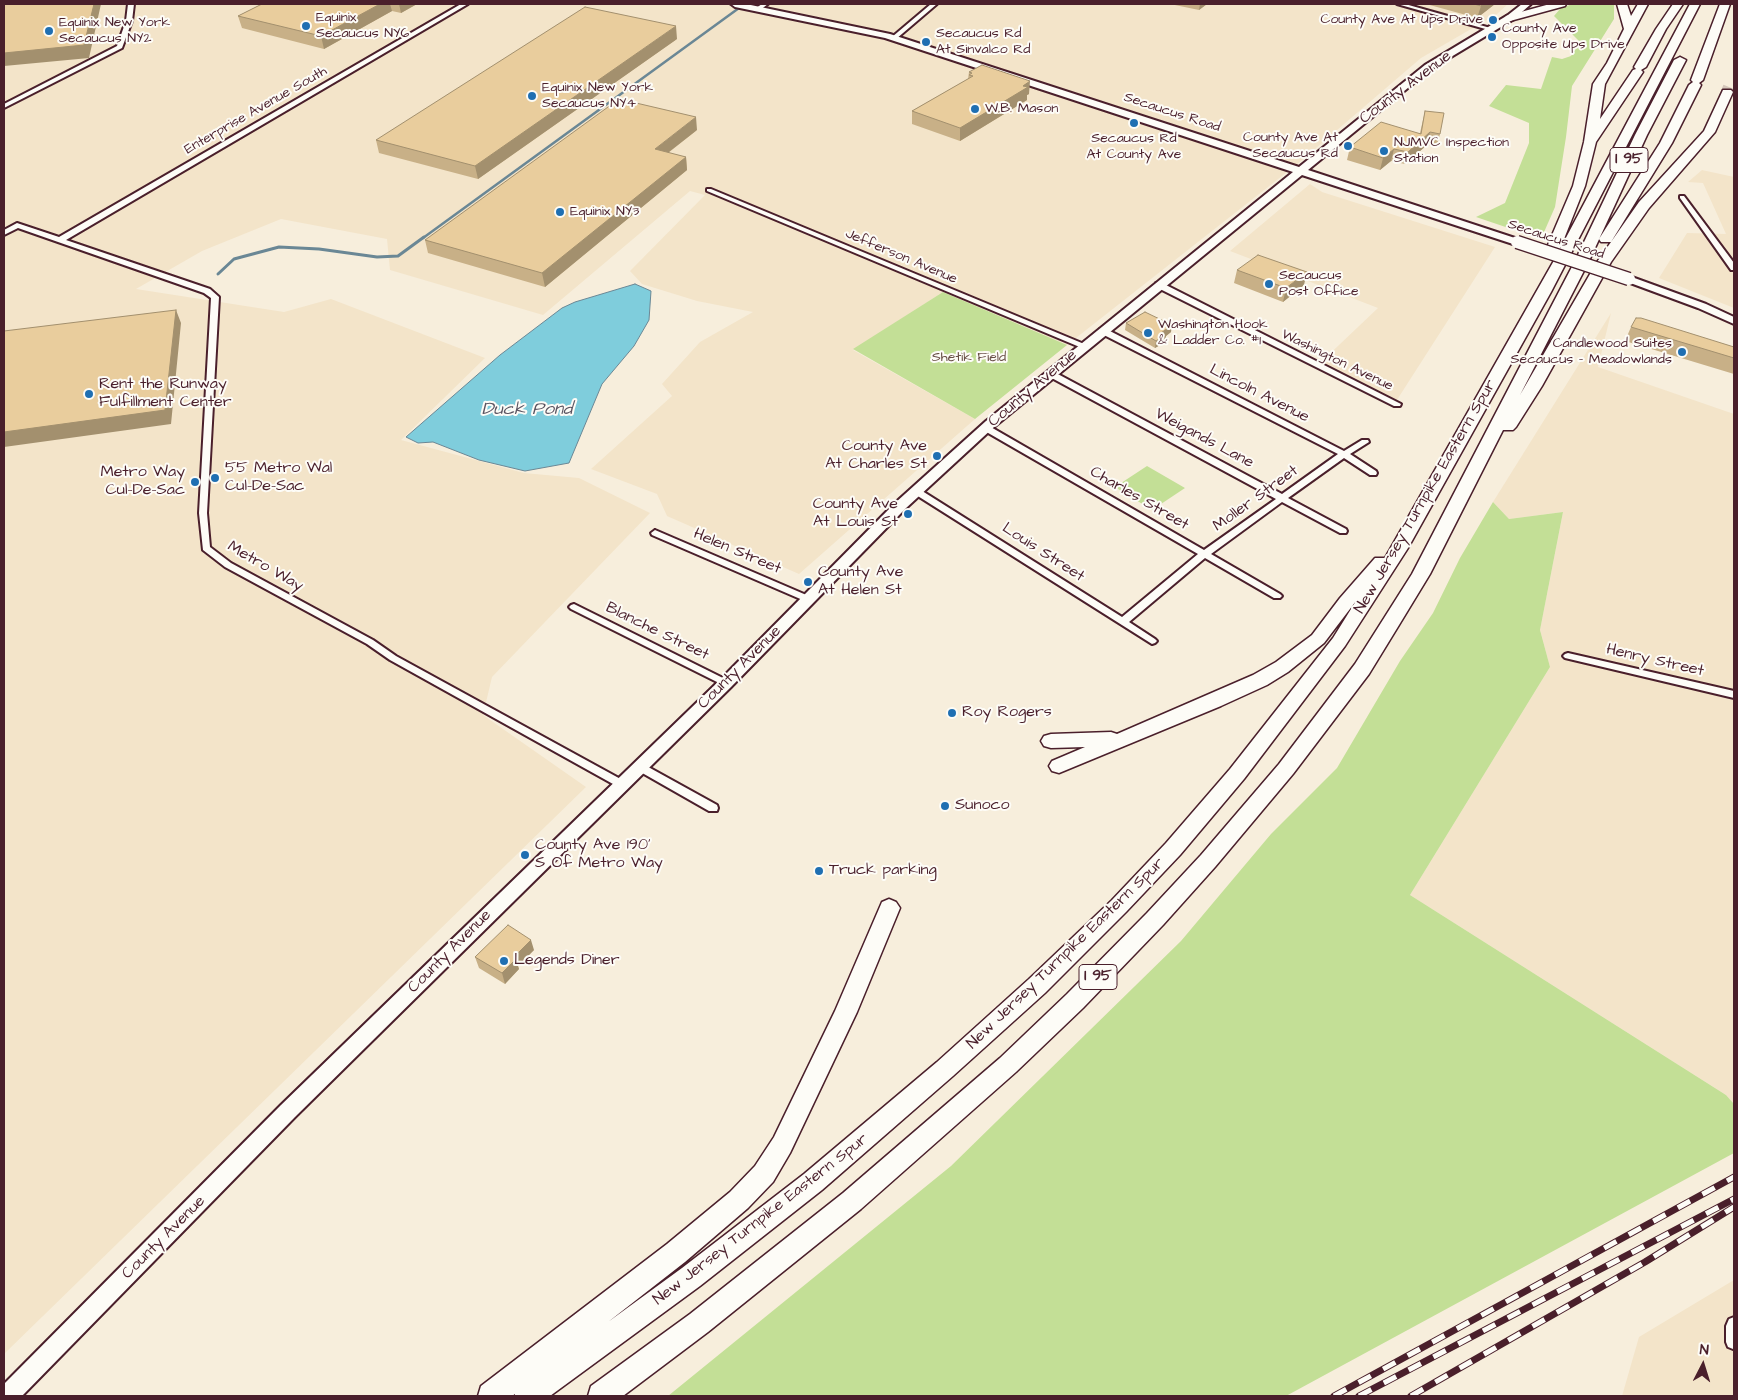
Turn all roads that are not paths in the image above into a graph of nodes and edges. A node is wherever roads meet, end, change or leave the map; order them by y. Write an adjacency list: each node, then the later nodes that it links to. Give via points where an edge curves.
1 (131, 4): 21 (street, via 129,21 118,48)
2 (465, 4): 27 (street, Enterprise Avenue South)
3 (735, 4): 12 (main road, Secaucus Road)
4 (934, 4): 18 (street)
5 (1400, 4): 16 (street)
6 (1527, 4): 15 (main road, County Avenue)
7 (1561, 4): 15 (highway)
8 (1622, 4): 17 (highway)
9 (1633, 4): 17 (highway)
10 (1643, 4): 17 (highway)
11 (1678, 4): 22 (highway, via 1639,70)
12 (762, 6): 18 (main road, Secaucus Road)
13 (1725, 6): 31 (highway, via 1696,82 1666,143 1573,295)
14 (1700, 8): 30 (highway, New Jersey Turnpike Eastern Spur / I 95); 31 (highway, New Jersey Turnpike Eastern Spur / I 95, via 1600,224)
15 (1510, 18): 16 (main road, County Avenue)
16 (1491, 29): 23 (main road, County Avenue, via 1428,67)
17 (1630, 30): 19 (highway)
18 (894, 38): 23 (main road, Secaucus Road)
19 (1611, 64): 22 (highway, via 1600,84)
20 (1729, 87): 40 (highway, via 1709,132 1644,205 1604,262 1514,420)
21 (4, 106)
22 (1590, 142): 30 (highway, via 1575,199 1548,261)
23 (1301, 171): 29 (main road, County Avenue); 32 (main road, Secaucus Road, bridge, via 1629,279)
24 (708, 190): 34 (street, Jefferson Avenue)
25 (1682, 197): 28 (street)
26 (4, 233): 27 (street, via 17,225)
27 (60, 240): 60 (street, Metro Way, via 207,291 214,297 202,513 206,548 228,565)
28 (1734, 268)
29 (1159, 286): 33 (main road, County Avenue); 36 (street, Washington Avenue)
30 (1544, 292): 44 (highway, New Jersey Turnpike Eastern Spur / I 95)
31 (1552, 318): 40 (highway, New Jersey Turnpike Eastern Spur / I 95)
32 (1734, 321)
33 (1103, 331): 34 (main road, County Avenue); 39 (street, Lincoln Avenue)
34 (1085, 346): 35 (main road, County Avenue)
35 (1051, 374): 37 (main road, County Avenue); 43 (street, Weigands Lane)
36 (1397, 404)
37 (986, 428): 42 (main road, County Avenue); 47 (street, Charles Street)
38 (1365, 442): 39 (street, Moller Street)
39 (1344, 454): 41 (street, Lincoln Avenue); 43 (street, Moller Street)
40 (1482, 456): 70 (highway, New Jersey Turnpike Eastern Spur / I 95, via 1417,582 1362,669 1286,769 1161,913 1031,1043 907,1155 748,1285)
41 (1373, 473)
42 (916, 491): 49 (main road, County Avenue); 51 (street, Louis Street)
43 (1283, 499): 45 (street, Weigands Lane); 47 (street, Moller Street)
44 (1414, 523): 56 (highway, via 1323,633 1292,660 1248,685); 69 (highway, New Jersey Turnpike Eastern Spur / I 95, via 1371,595 1278,723 1173,849 1086,939 946,1070 813,1182 692,1277)
45 (1343, 531)
46 (655, 533): 49 (street, Helen Street)
47 (1204, 554): 48 (street, Charles Street); 51 (street, Moller Street)
48 (1277, 596)
49 (808, 599): 54 (main road, County Avenue)
50 (574, 607): 54 (street, Blanche Street)
51 (1122, 622): 52 (street, Louis Street)
52 (1152, 641)
53 (1568, 656): 55 (street, Henry Street)
54 (726, 683): 59 (main road, County Avenue)
55 (1734, 695)
56 (1125, 738): 57 (highway); 58 (highway)
57 (1051, 741)
58 (1060, 766)
59 (641, 767): 60 (main road, County Avenue); 61 (street)
60 (622, 785): 65 (main road, County Avenue, via 288,1111)
61 (713, 808)
62 (889, 908): 68 (highway, via 846,1012 782,1146 764,1174 683,1248)
63 (1734, 1324): 64 (street)
64 (1733, 1342)
65 (59, 1343): 66 (main road, County Avenue); 67 (main road)
66 (7, 1396)
67 (18, 1396)
68 (491, 1396)
69 (528, 1396)
70 (601, 1396)

